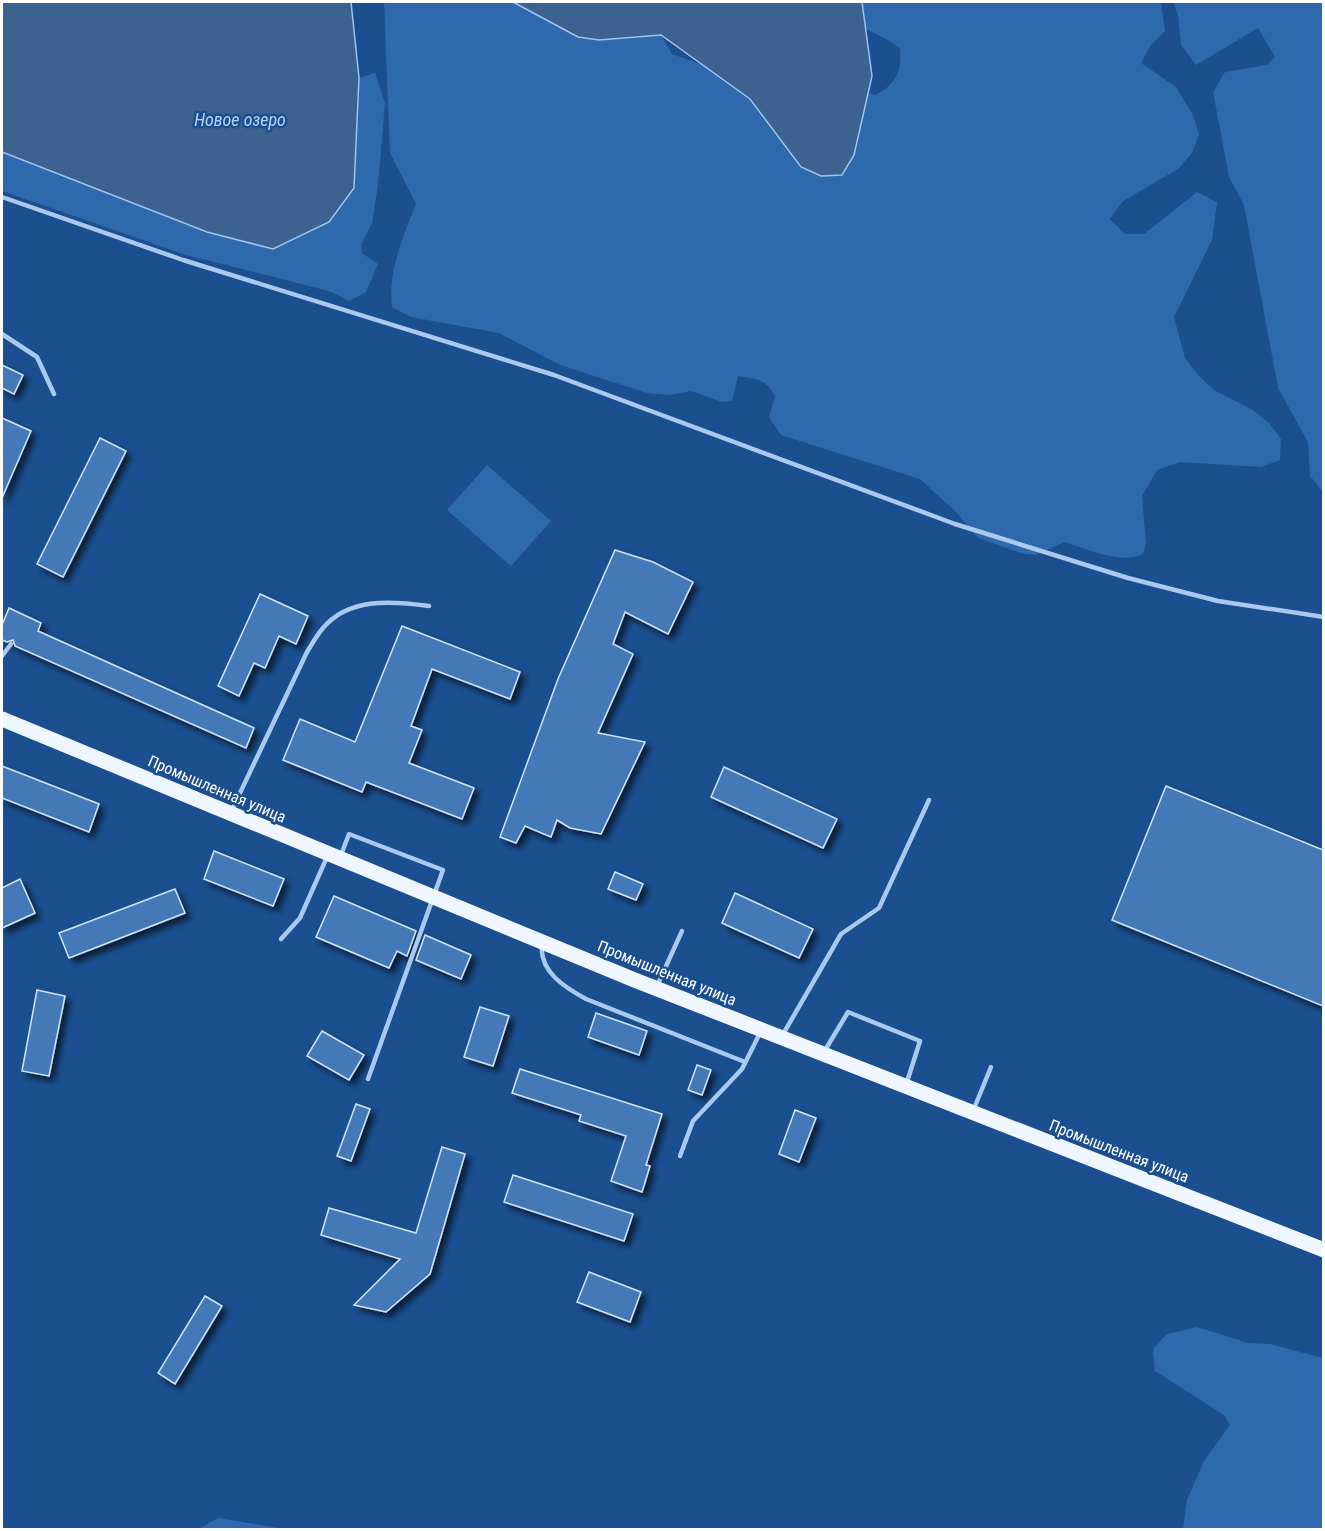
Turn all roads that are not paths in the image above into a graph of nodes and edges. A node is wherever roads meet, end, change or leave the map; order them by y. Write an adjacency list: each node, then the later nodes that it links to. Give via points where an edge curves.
1 (2, 197): 5 (lane, via 183,260 554,375 966,528 1218,601)
2 (2, 334): 3 (lane, via 37,357)
3 (54, 393)
4 (429, 606): 10 (lane, via 393,601 362,605 340,613 323,628 307,652)
5 (1323, 617)
6 (11, 644): 7 (lane)
7 (2, 656)
8 (2, 719): 10 (main road, Промышленная улица)
9 (929, 800): 18 (lane, via 879,908 841,934)
10 (230, 814): 11 (main road, Промышленная улица)
11 (334, 857): 12 (main road, Промышленная улица); 12 (lane, via 349,834 443,870); 14 (lane, via 300,918)
12 (433, 898): 15 (main road, Промышленная улица); 22 (lane)
13 (682, 931): 16 (lane)
14 (281, 939)
15 (542, 943): 16 (main road, Промышленная улица); 20 (lane, via 541,954 550,973 565,987)
16 (656, 988): 17 (main road, Промышленная улица)
17 (761, 1030): 18 (main road, Промышленная улица); 20 (lane)
18 (781, 1038): 19 (main road, Промышленная улица)
19 (822, 1054): 23 (main road, Промышленная улица); 23 (lane, via 848,1012 920,1041)
20 (745, 1062): 25 (lane, via 693,1121)
21 (991, 1067): 24 (lane)
22 (368, 1079)
23 (906, 1088): 24 (main road, Промышленная улица)
24 (972, 1113): 26 (main road, Промышленная улица)
25 (680, 1156)
26 (1323, 1250)

